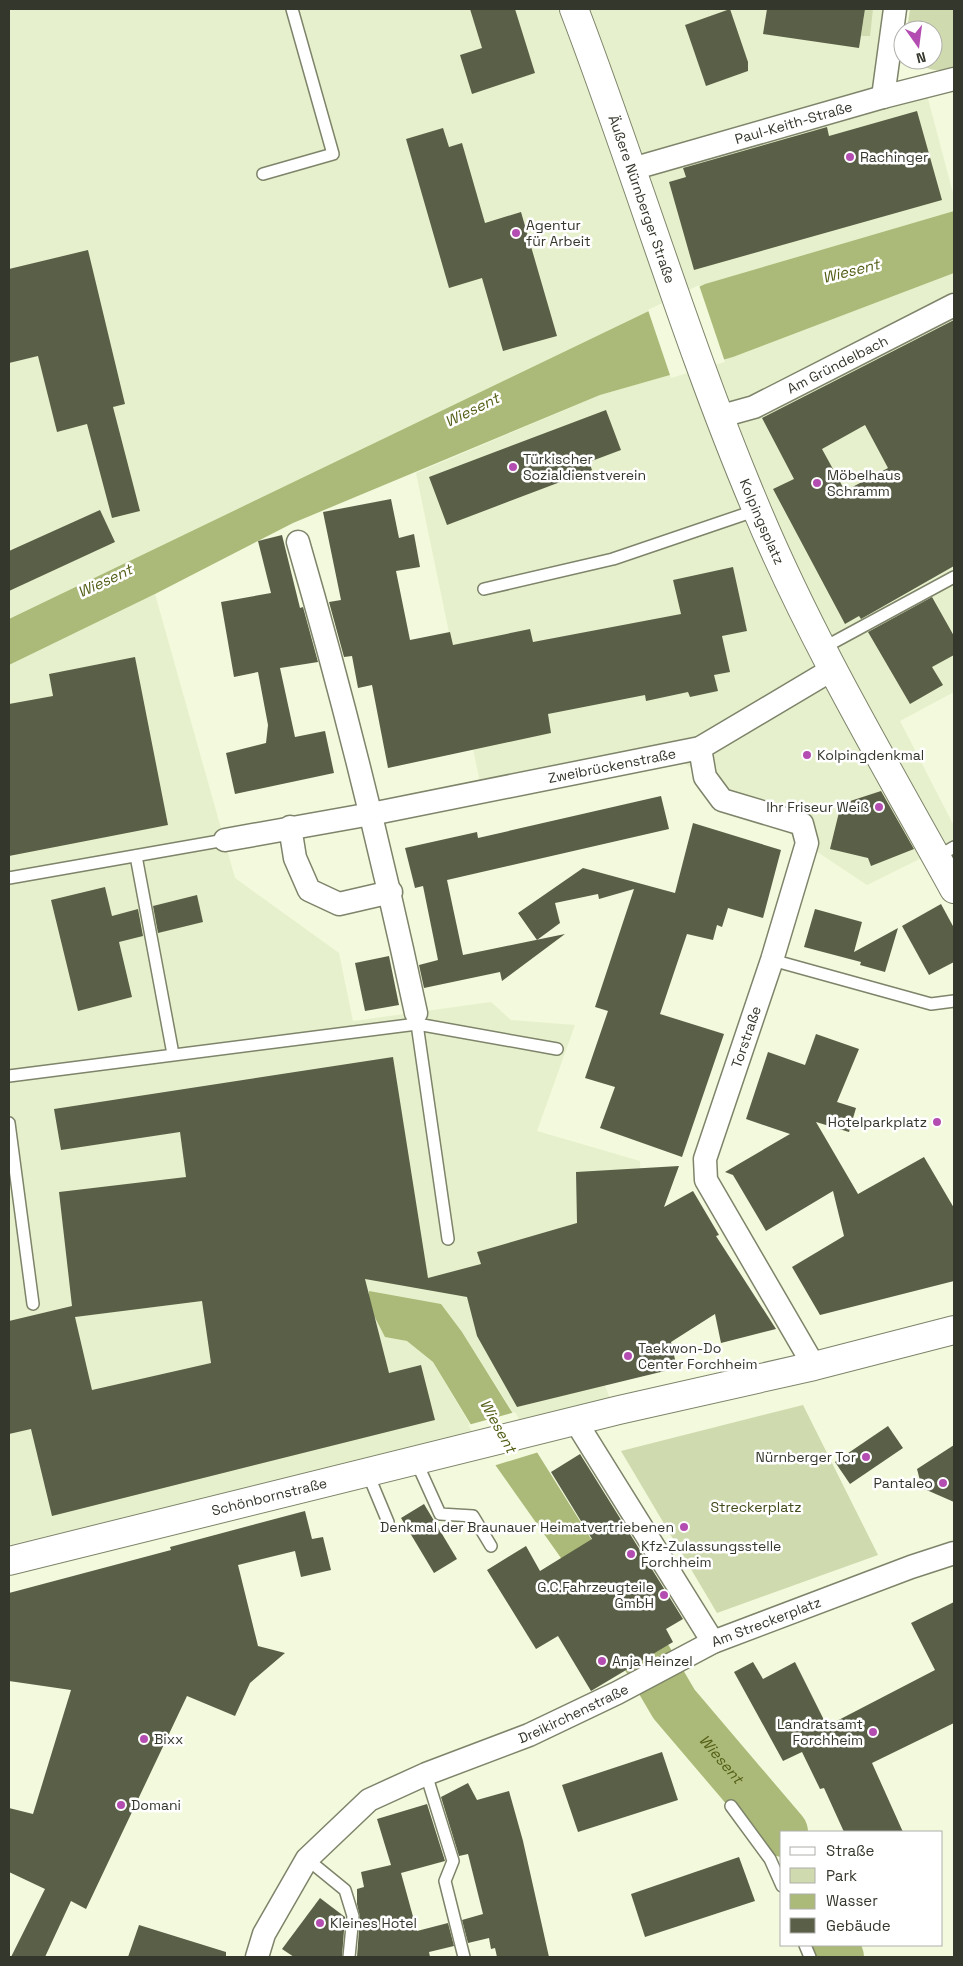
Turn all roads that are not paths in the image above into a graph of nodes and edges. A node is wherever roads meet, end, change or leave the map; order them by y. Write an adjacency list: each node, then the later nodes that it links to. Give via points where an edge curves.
1 (292, 9): 7 (lane, via 333,154)
2 (574, 9): 6 (street, Äußere Nürnberger Straße)
3 (895, 9): 5 (street)
4 (954, 80): 5 (street, Paul-Keith-Straße)
5 (882, 97): 6 (street, Paul-Keith-Straße)
6 (632, 169): 9 (street, Äußere Nürnberger Straße)
7 (263, 174)
8 (954, 305): 9 (street, Am Gründelbach, via 754,407)
9 (714, 404): 10 (street, Kolpingsplatz)
10 (757, 510): 13 (lane, via 614,560); 14 (street, Kolpingsplatz)
11 (298, 542): 16 (street, via 330,652)
12 (954, 577): 14 (lane)
13 (484, 589)
14 (828, 658): 15 (street, Zweibrückenstraße); 19 (street, Kolpingsplatz)
15 (700, 748): 16 (street, Zweibrückenstraße); 24 (street, Torstraße, via 705,777 722,800 802,824 807,843)
16 (370, 814): 17 (street, Zweibrückenstraße); 23 (street)
17 (290, 827): 18 (street, Zweibrückenstraße); 23 (street, via 294,858 309,890 339,904)
18 (225, 840): 20 (lane)
19 (945, 852): 22 (street, Kolpingsplatz)
20 (136, 856): 21 (lane); 28 (lane)
21 (9, 878)
22 (954, 889)
23 (390, 892): 26 (street)
24 (772, 960): 25 (lane, via 931,1004); 34 (street, Torstraße, via 705,1159 706,1180)
25 (954, 1001)
26 (417, 1018): 27 (lane); 28 (lane); 31 (lane)
27 (556, 1049)
28 (173, 1054): 29 (lane)
29 (9, 1076)
30 (9, 1123): 32 (lane)
31 (448, 1239)
32 (32, 1304)
33 (954, 1330): 34 (street)
34 (814, 1366): 35 (street)
35 (576, 1422): 36 (street, Schönbornstraße); 42 (street, Am Streckerplatz)
36 (416, 1461): 37 (street, Schönbornstraße); 39 (lane, via 440,1514 473,1516)
37 (368, 1474): 38 (lane); 41 (street, Schönbornstraße)
38 (388, 1522)
39 (491, 1546)
40 (954, 1553): 42 (street, Am Streckerplatz)
41 (9, 1561)
42 (713, 1642): 43 (street, Dreikirchenstraße, via 616,1694 528,1735)
43 (426, 1774): 45 (street, Dreikirchenstraße, via 370,1800); 49 (lane, via 453,1861 445,1881)
44 (731, 1806): 46 (lane, via 770,1859)
45 (307, 1859): 47 (street, Dreikirchenstraße, via 264,1934); 48 (lane, via 345,1890 353,1916)
46 (780, 1882)
47 (257, 1957)
48 (349, 1957)
49 (464, 1957)

